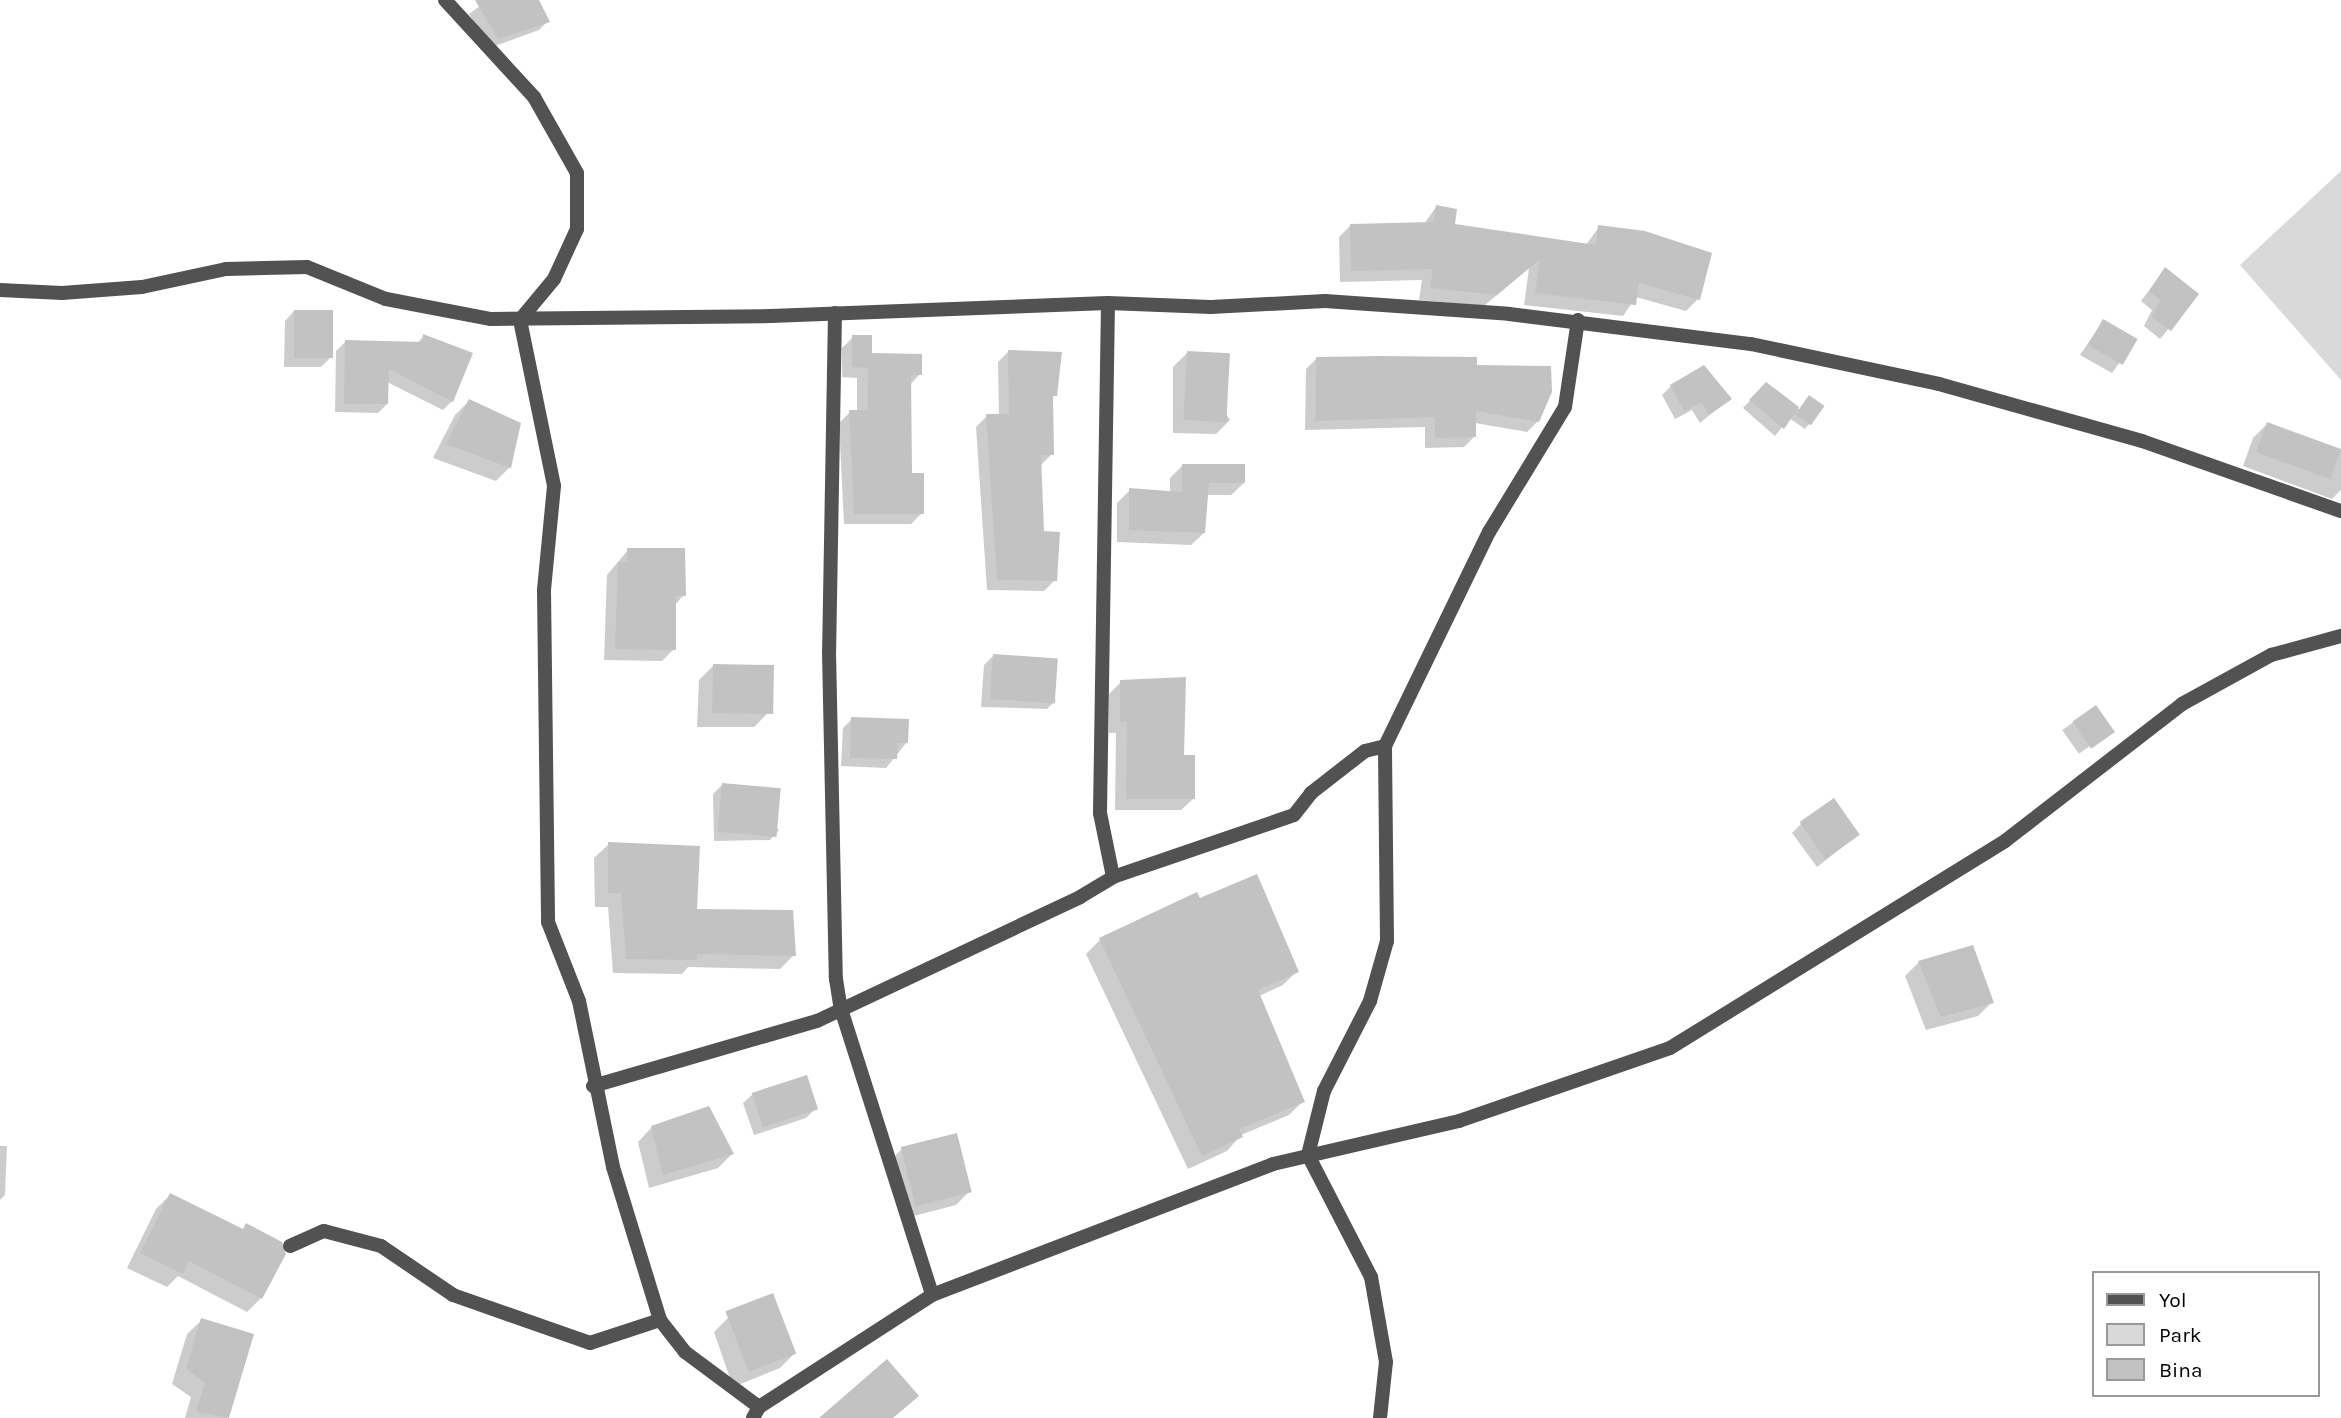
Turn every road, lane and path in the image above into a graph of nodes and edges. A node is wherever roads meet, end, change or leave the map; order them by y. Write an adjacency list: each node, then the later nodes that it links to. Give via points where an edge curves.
1 (445, 0): 5 (street, via 534,97 577,173 577,229 554,279)
2 (0, 290): 5 (street, via 129,288 226,269 307,267 386,299 491,319)
3 (1108, 303): 4 (street); 6 (street, via 1212,307 1325,301); 10 (street, via 1100,813)
4 (835, 313): 5 (street); 11 (street, via 829,652 836,979)
5 (520, 320): 12 (street, via 554,486 544,590 548,922 579,1001)
6 (1578, 320): 7 (street, via 1751,344 1939,384 2142,440); 9 (street, via 1565,407 1489,532)
7 (2341, 511)
8 (2341, 636): 13 (street, via 2272,655 2182,704 2005,841 1670,1048 1459,1121)
9 (1385, 746): 10 (street, via 1365,751 1311,793 1294,816); 13 (street, via 1387,941 1370,1001 1324,1091)
10 (1113, 877): 11 (street, via 1080,897)
11 (841, 1009): 12 (street, via 817,1021); 15 (street)
12 (593, 1086): 16 (street)
13 (1308, 1155): 15 (street); 18 (street, via 1371,1277 1386,1362)
14 (290, 1247): 16 (street, via 324,1231 381,1245 453,1296 590,1343)
15 (932, 1295): 17 (street)
16 (660, 1320): 17 (street, via 685,1352)
17 (756, 1413)
18 (1380, 1418)

